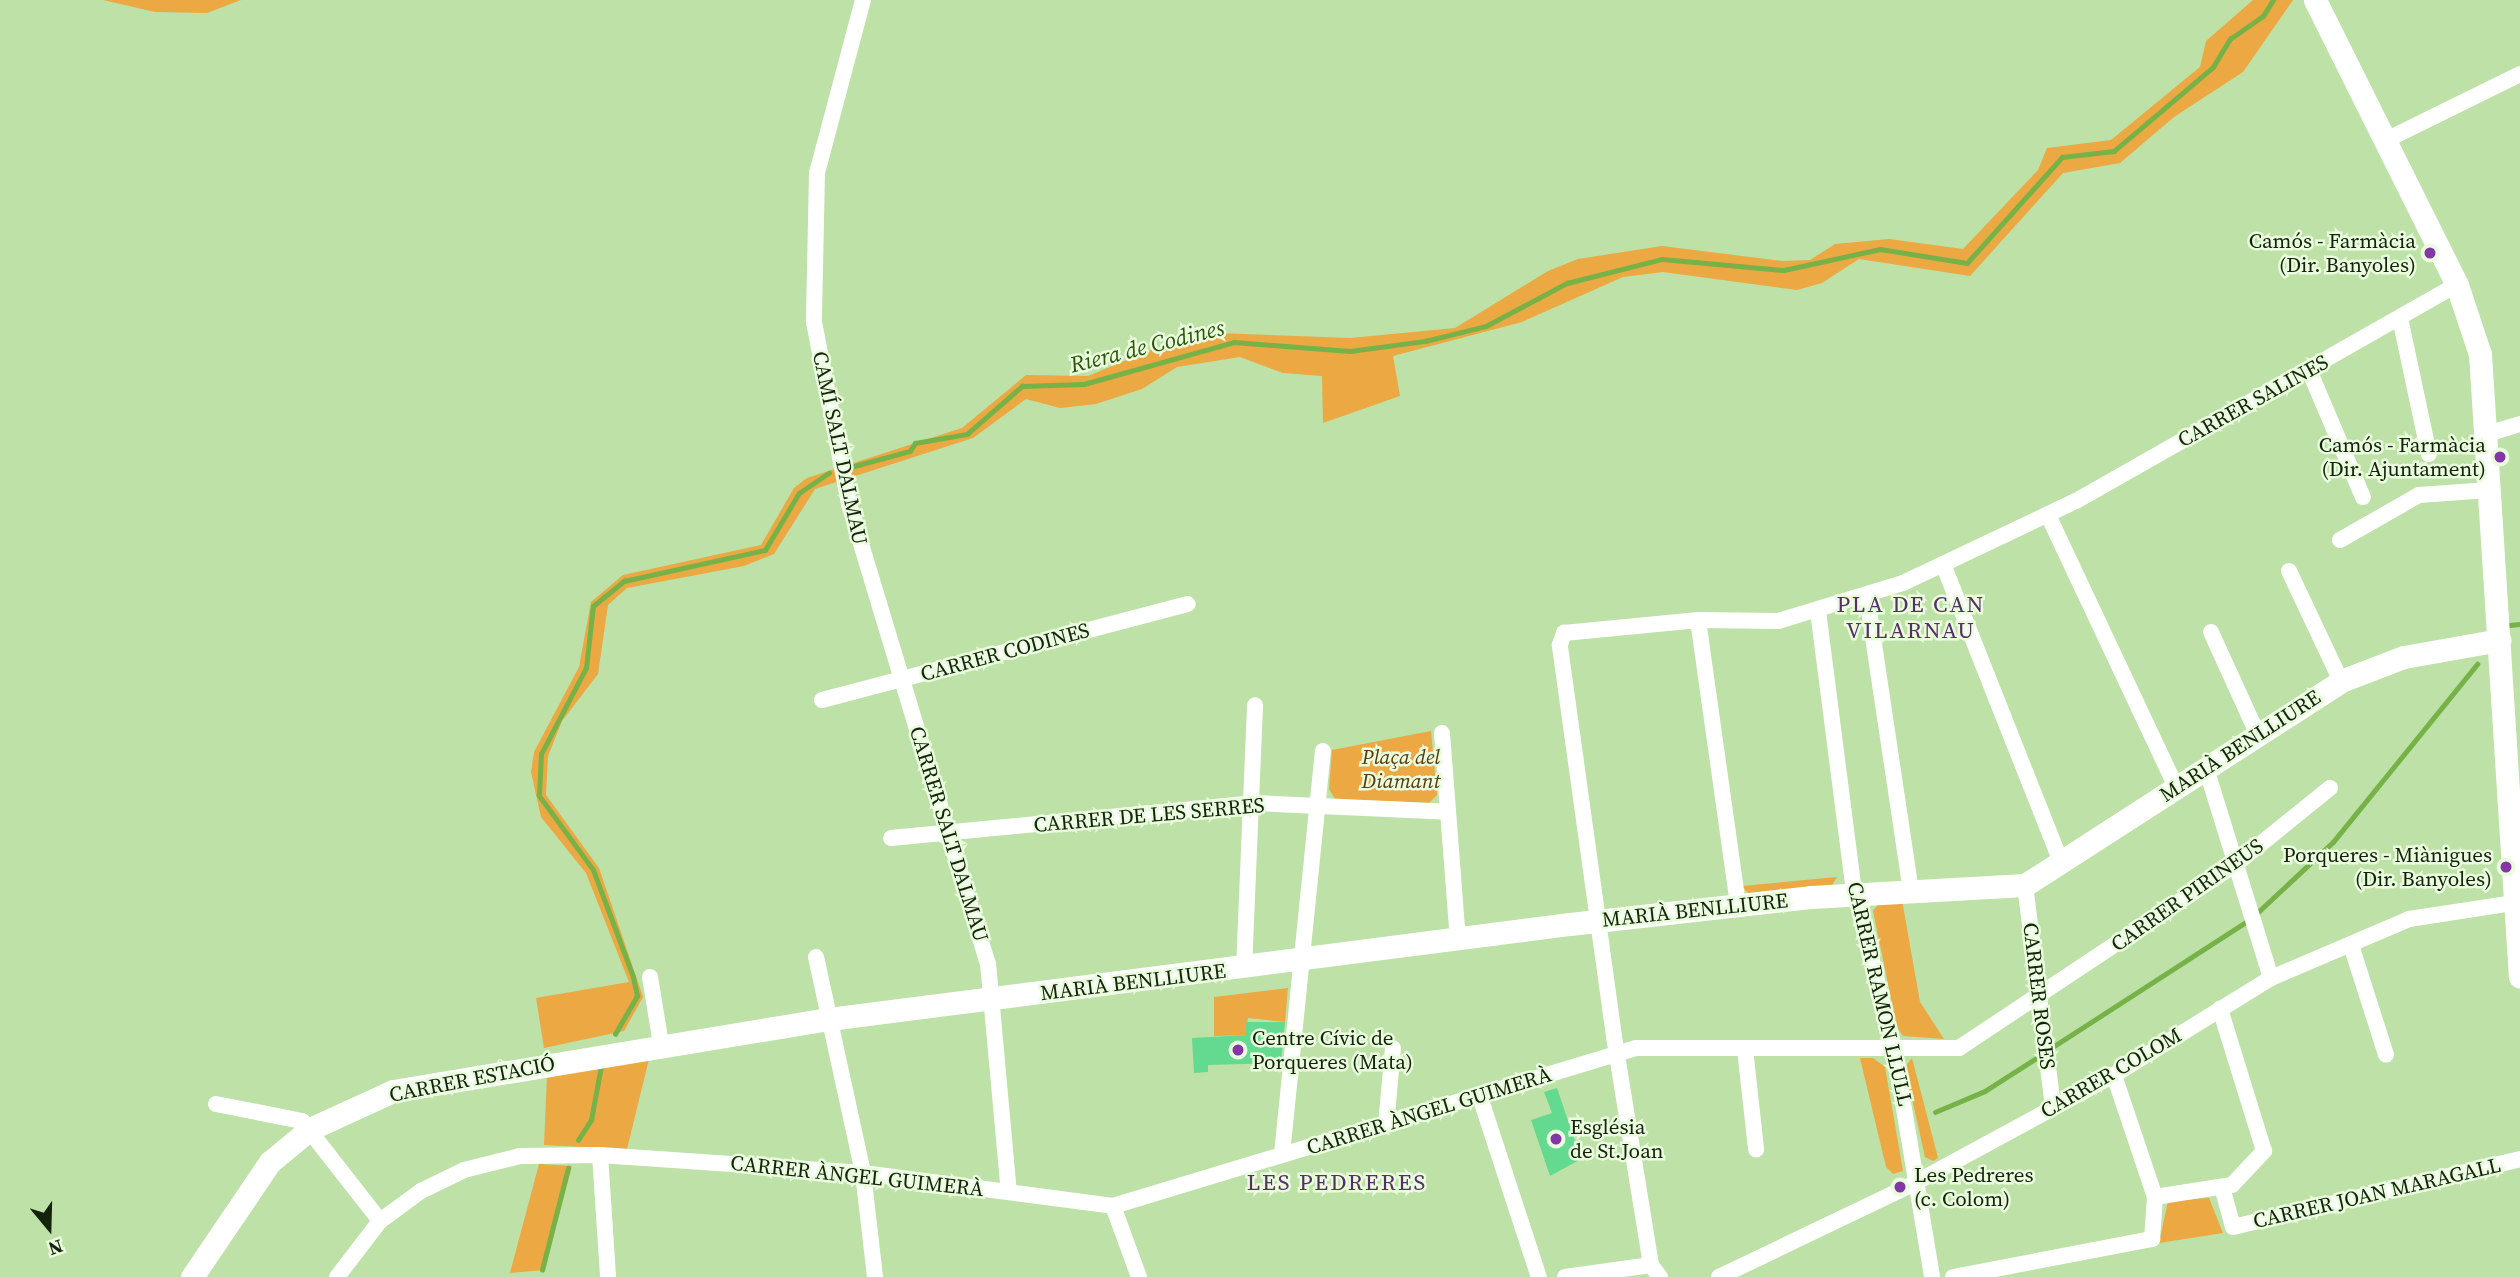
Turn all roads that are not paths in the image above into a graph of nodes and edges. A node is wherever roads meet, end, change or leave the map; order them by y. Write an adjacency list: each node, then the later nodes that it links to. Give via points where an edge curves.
1 (863, 0): 19 (street, CAMÍ SALT DALMAU, via 828,113 812,249 814,323 842,474)
2 (2315, 0): 4 (street)
3 (2520, 74): 4 (street)
4 (2384, 141): 5 (street)
5 (2457, 285): 6 (street, CARRER SALINES); 9 (street, via 2480,354)
6 (2400, 318): 7 (street, CARRER SALINES); 10 (street)
7 (2309, 370): 12 (street); 13 (street, CARRER SALINES)
8 (2520, 424): 9 (street)
9 (2487, 434): 11 (street)
10 (2429, 454)
11 (2489, 490): 14 (street, via 2419,495); 23 (street)
12 (2363, 497)
13 (2048, 515): 15 (street, CARRER SALINES); 32 (street)
14 (2340, 540)
15 (1943, 565): 17 (street, CARRER SALINES); 40 (street)
16 (2289, 571): 25 (street)
17 (1867, 597): 20 (street, CARRER SALINES); 42 (street)
18 (1188, 604): 24 (street, CARRER CODINES)
19 (878, 607): 24 (street, CARRER SALT DALMAU)
20 (1818, 611): 21 (street, CARRER SALINES, via 1778,621); 43 (street, CARRER RAMON LLULL, via 1853,884)
21 (1698, 620): 45 (street); 46 (street, CARRER SALINES, via 1564,633 1569,706)
22 (2211, 632): 29 (street)
23 (2499, 640): 25 (street, MARIÀ BENLLIURE, via 2404,657); 44 (street)
24 (900, 679): 26 (street, CARRER CODINES); 37 (street, CARRER SALT DALMAU)
25 (2341, 681): 29 (street, MARIÀ BENLLIURE)
26 (822, 700)
27 (1255, 705): 34 (street)
28 (1442, 733): 36 (street)
29 (2258, 735): 31 (street, MARIÀ BENLLIURE)
30 (1323, 751): 35 (street)
31 (2206, 768): 32 (street, MARIÀ BENLLIURE); 39 (street)
32 (2176, 787): 40 (street, MARIÀ BENLLIURE)
33 (2330, 788): 39 (street, CARRER PIRINEUS)
34 (1253, 803): 35 (street, CARRER DE LES SERRES); 37 (street, CARRER DE LES SERRES); 51 (street)
35 (1318, 807): 36 (street, CARRER DE LES SERRES); 50 (street)
36 (1448, 812): 47 (street)
37 (952, 832): 38 (street, CARRER DE LES SERRES); 55 (street, CARRER SALT DALMAU)
38 (891, 838)
39 (2236, 864): 54 (street); 56 (street, CARRER PIRINEUS)
40 (2062, 865): 41 (street, MARIÀ BENLLIURE)
41 (2025, 885): 42 (street, MARIÀ BENLLIURE); 56 (street, CARRER ROSES)
42 (1911, 890): 43 (street, MARIÀ BENLLIURE)
43 (1860, 894): 45 (street, MARIÀ BENLLIURE); 62 (street, CARRER RAMON LLULL)
44 (2517, 902): 48 (street, CARRER COLOM, via 2409,919); 53 (street)
45 (1738, 906): 46 (street, MARIÀ BENLLIURE)
46 (1599, 921): 47 (street, MARIÀ BENLLIURE); 63 (street)
47 (1458, 940): 50 (street, MARIÀ BENLLIURE)
48 (2351, 945): 54 (street, CARRER COLOM); 64 (street)
49 (816, 957): 58 (street)
50 (1302, 962): 51 (street, MARIÀ BENLLIURE); 72 (street)
51 (1244, 969): 55 (street, MARIÀ BENLLIURE)
52 (650, 977): 59 (street)
53 (2520, 977)
54 (2271, 978): 57 (street, CARRER COLOM)
55 (993, 998): 58 (street, MARIÀ BENLLIURE); 78 (street, CARRER SALT DALMAU)
56 (2040, 998): 62 (street, CARRER ÀNGEL GUIMERÀ, via 1959,1048); 68 (street, CARRER ROSES)
57 (2220, 1009): 65 (street, CARRER COLOM); 77 (street, via 2264,1151 2232,1185)
58 (830, 1018): 59 (street, CARRER ESTACIÓ); 75 (street)
59 (661, 1044): 70 (street, CARRER ESTACIÓ, via 393,1091)
60 (1393, 1048): 69 (street)
61 (1745, 1049): 62 (street, CARRER ÀNGEL GUIMERÀ); 63 (street, CARRER ÀNGEL GUIMERÀ); 71 (street)
62 (1894, 1049): 76 (street, CARRER RAMON LLULL, via 1917,1165)
63 (1617, 1053): 66 (street, CARRER ÀNGEL GUIMERÀ); 82 (street)
64 (2386, 1055)
65 (2114, 1075): 68 (street, CARRER COLOM); 79 (street)
66 (1480, 1097): 69 (street, CARRER ÀNGEL GUIMERÀ); 88 (street)
67 (216, 1104): 70 (street, via 302,1121)
68 (2053, 1107): 76 (street, CARRER COLOM)
69 (1386, 1125): 72 (street, CARRER ÀNGEL GUIMERÀ)
70 (310, 1129): 81 (street); 83 (street, CARRER ESTACIÓ, via 270,1162)
71 (1756, 1149)
72 (1282, 1154): 80 (street, CARRER ÀNGEL GUIMERÀ)
73 (600, 1155): 75 (street, CARRER ÀNGEL GUIMERÀ); 81 (street, CARRER ÀNGEL GUIMERÀ, via 541,1154 485,1163 421,1191); 85 (street)
74 (2520, 1159): 77 (street, CARRER JOAN MARAGALL, via 2233,1227)
75 (863, 1173): 78 (street, CARRER ÀNGEL GUIMERÀ); 86 (street)
76 (1913, 1184): 90 (street, CARRER COLOM); 91 (street, CARRER RAMON LLULL)
77 (2222, 1187): 79 (street)
78 (1009, 1192): 80 (street, CARRER ÀNGEL GUIMERÀ)
79 (2155, 1196): 92 (street, via 2152,1239)
80 (1113, 1206): 87 (street)
81 (380, 1221): 84 (street, CARRER ÀNGEL GUIMERÀ)
82 (1655, 1271): 89 (street)
83 (192, 1277)
84 (337, 1277)
85 (607, 1277)
86 (875, 1277)
87 (1139, 1277)
88 (1539, 1277)
89 (1565, 1277)
90 (1719, 1277)
91 (1932, 1277)
92 (1953, 1277)

